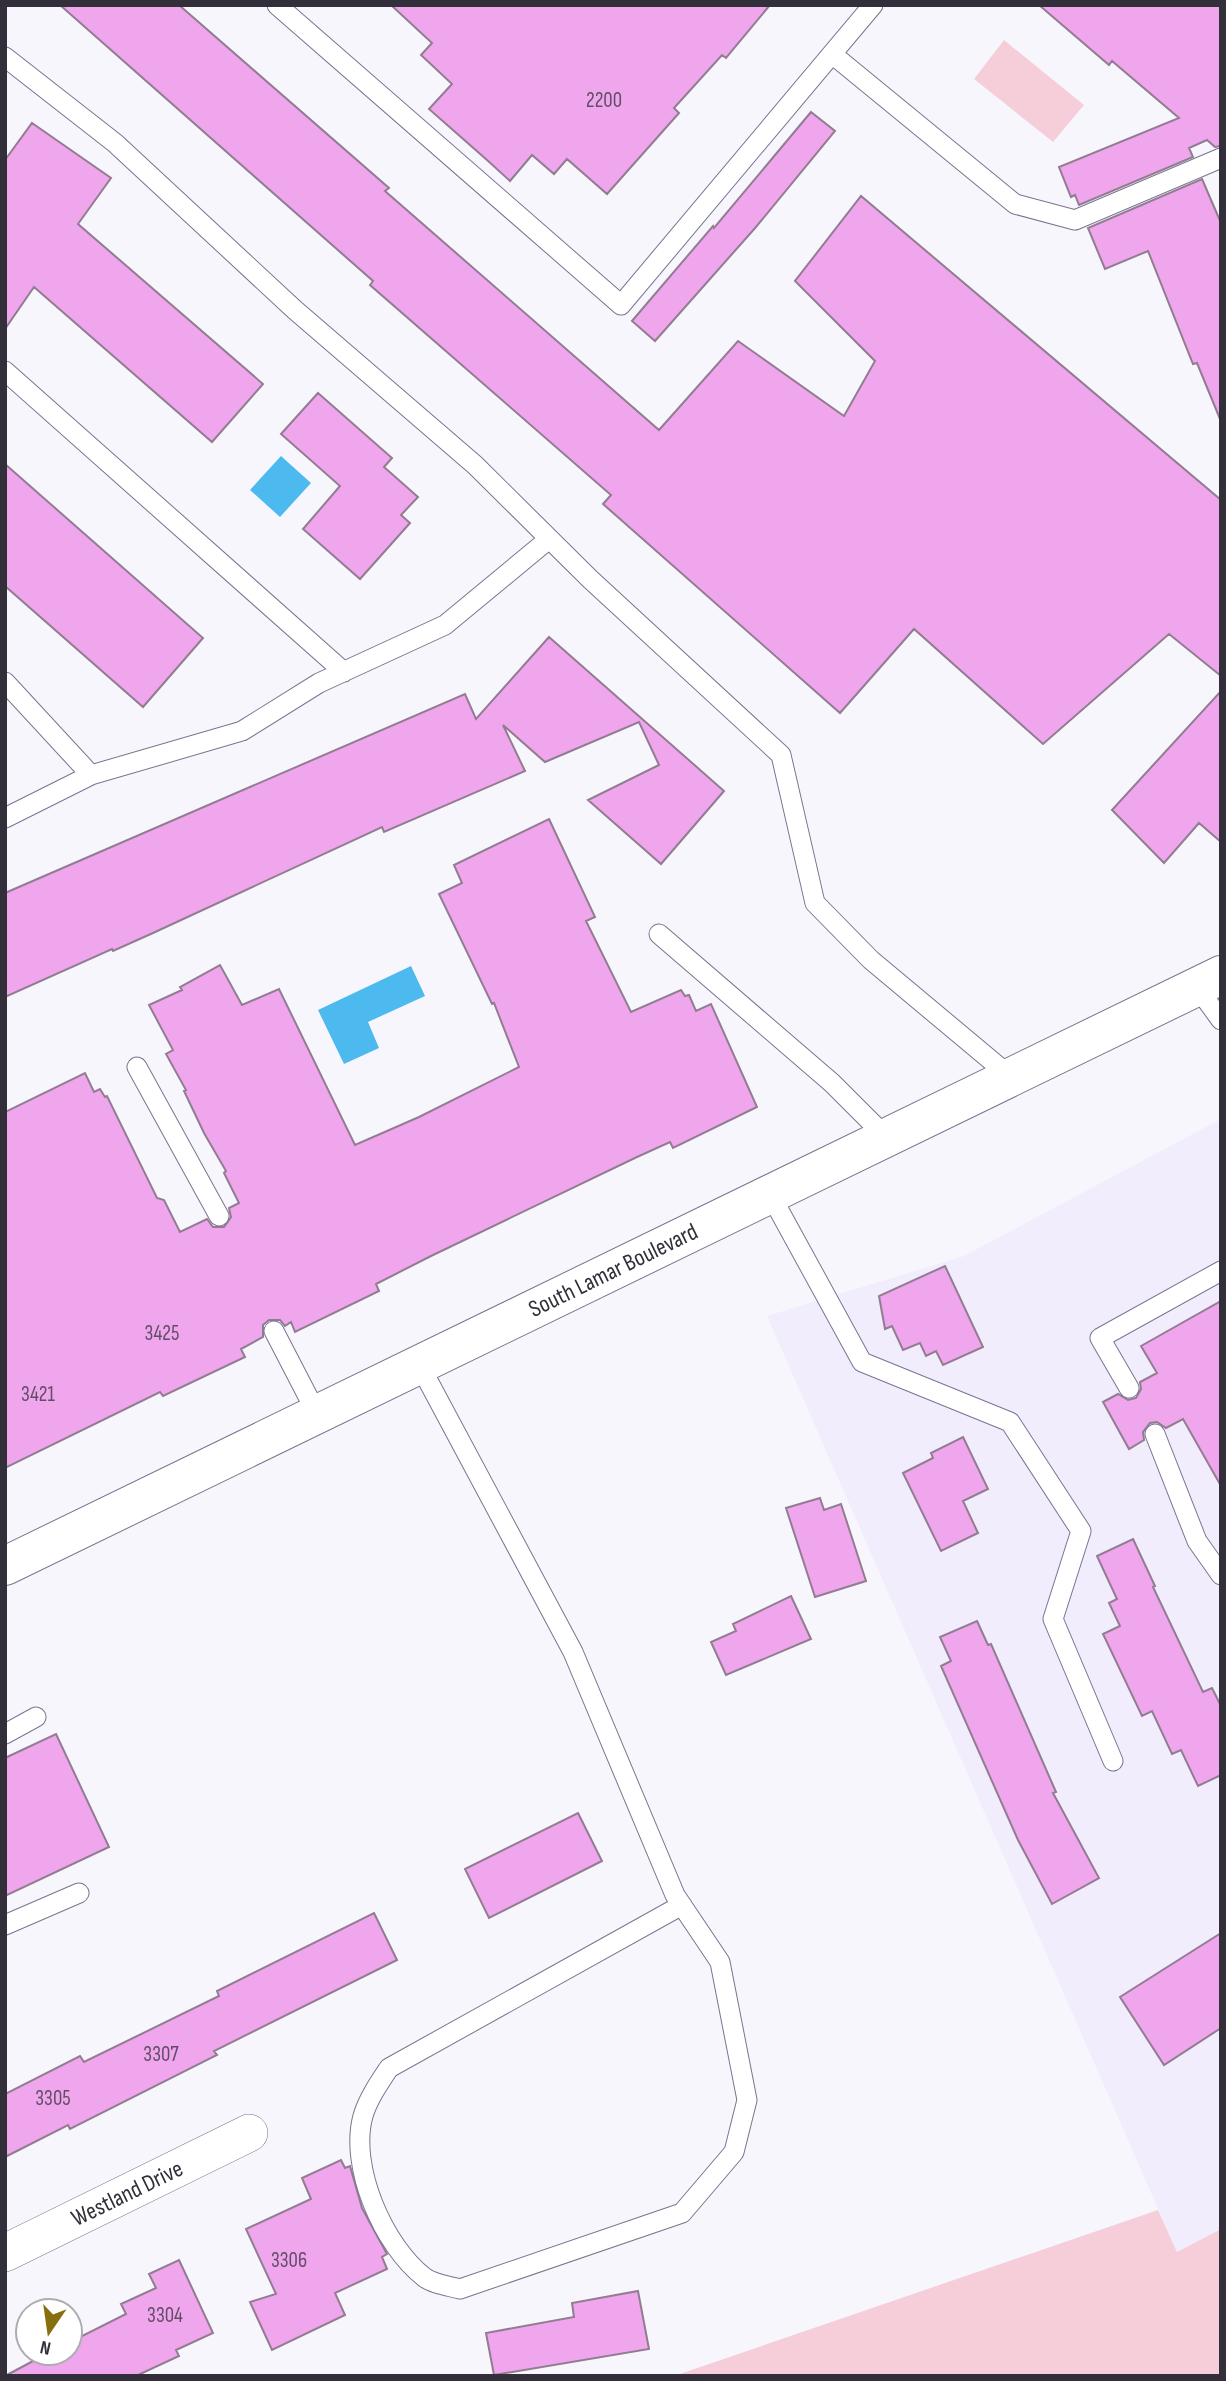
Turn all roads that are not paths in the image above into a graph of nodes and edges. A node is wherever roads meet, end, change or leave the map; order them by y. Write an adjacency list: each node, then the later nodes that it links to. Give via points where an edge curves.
1 (277, 5): 3 (lane, via 621,305)
2 (873, 5): 3 (lane)
3 (832, 54): 5 (lane, via 1015,204 1075,220)
4 (5, 57): 7 (lane, via 115,143 295,310 475,465)
5 (1221, 158)
6 (5, 371): 8 (lane)
7 (550, 539): 8 (lane, via 445,625); 16 (lane, via 781,755 815,903 871,960)
8 (344, 672): 10 (lane, via 242,731)
9 (5, 682): 10 (lane)
10 (91, 775): 11 (lane)
11 (5, 818)
12 (659, 934): 17 (lane, via 832,1083)
13 (1209, 981): 14 (lane); 16 (main road, South Lamar Boulevard)
14 (1221, 1020)
15 (137, 1067): 19 (lane)
16 (1011, 1077): 17 (main road, South Lamar Boulevard)
17 (887, 1138): 18 (main road, South Lamar Boulevard)
18 (770, 1194): 22 (main road, South Lamar Boulevard); 30 (lane, via 862,1362 1010,1422 1081,1531 1053,1619)
19 (219, 1216)
20 (1221, 1271): 23 (lane, via 1100,1338)
21 (274, 1331): 24 (lane)
22 (419, 1364): 24 (main road, South Lamar Boulevard); 32 (lane, via 573,1652)
23 (1129, 1388)
24 (317, 1414): 26 (main road, South Lamar Boulevard)
25 (1155, 1434): 27 (lane, via 1197,1541)
26 (5, 1566)
27 (1221, 1575)
28 (36, 1717): 29 (lane)
29 (5, 1734)
30 (1113, 1761)
31 (79, 1893): 33 (lane)
32 (682, 1905): 32 (lane, via 720,1962 747,2099 734,2152 682,2213 460,2289 425,2278 394,2243 370,2196 360,2159 363,2116 388,2068)
33 (5, 1924)
34 (249, 2133): 35 (street, Westland Drive)
35 (5, 2253)

